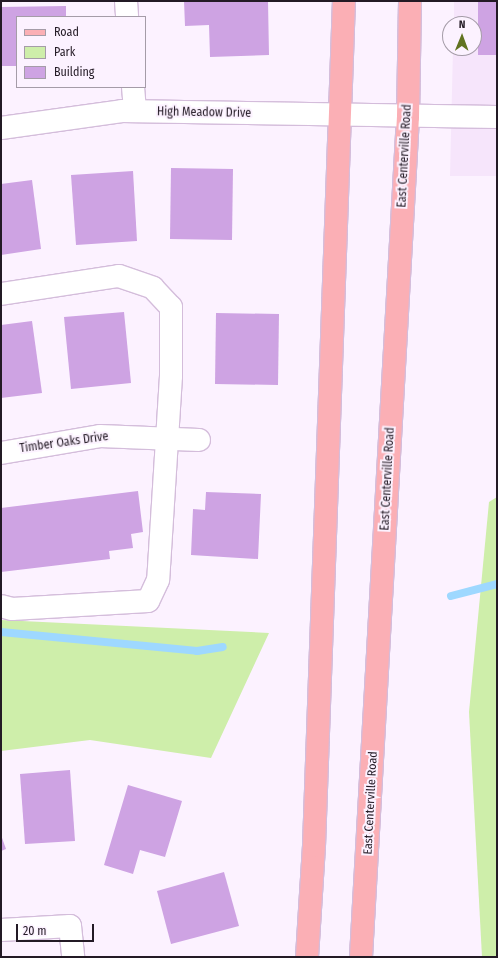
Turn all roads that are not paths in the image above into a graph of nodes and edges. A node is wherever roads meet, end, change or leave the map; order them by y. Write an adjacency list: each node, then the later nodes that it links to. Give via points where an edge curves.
1 (126, 1): 4 (street)
2 (344, 1): 7 (main road)
3 (410, 1): 8 (main road, East Centerville Road)
4 (127, 16)
5 (133, 88): 6 (street)
6 (135, 111): 7 (street, High Meadow Drive); 10 (street, High Meadow Drive)
7 (340, 116): 8 (street, High Meadow Drive); 18 (main road, via 314,846)
8 (408, 117): 9 (street, High Meadow Drive); 19 (main road, East Centerville Road)
9 (497, 117)
10 (1, 128)
11 (1, 294): 12 (street, via 119,276 153,288 171,307)
12 (168, 438): 13 (street, Timber Oaks Drive); 14 (street, Timber Oaks Drive, via 100,436); 15 (street, via 158,580 148,601 12,609)
13 (199, 440)
14 (1, 453)
15 (1, 606)
16 (1, 930): 17 (street, via 70,926)
17 (73, 957)
18 (307, 957)
19 (361, 957)

